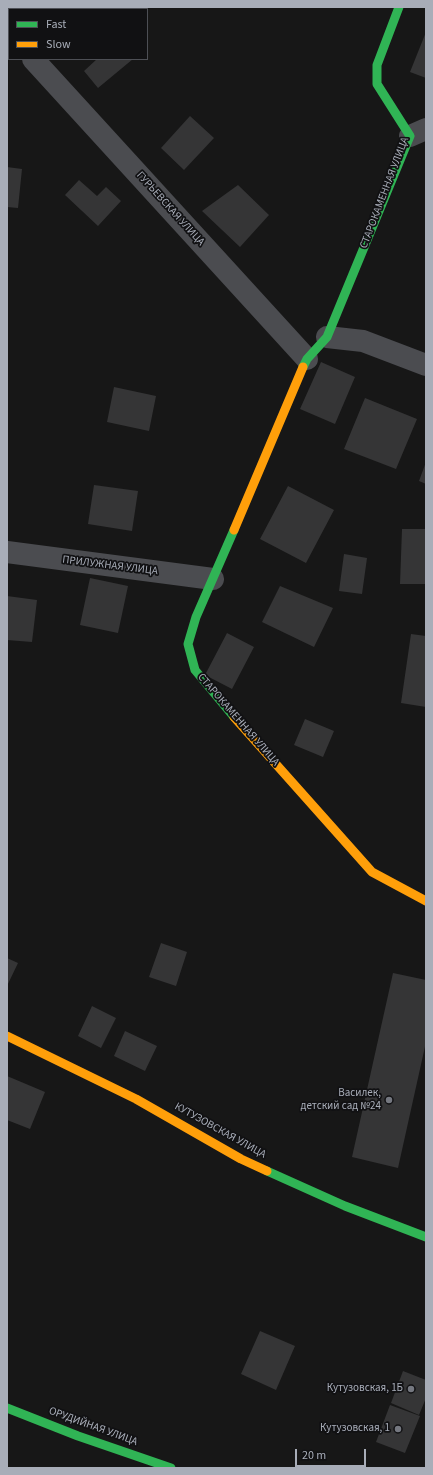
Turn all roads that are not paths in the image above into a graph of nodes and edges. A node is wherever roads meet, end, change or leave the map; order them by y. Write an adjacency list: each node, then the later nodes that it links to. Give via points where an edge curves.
1 (399, 7): 3 (street, СТАРОКАМЕННАЯ УЛИЦА, via 377,65 377,84)
2 (34, 60): 5 (street, ГУРЬЕВСКАЯ УЛИЦА)
3 (418, 132): 4 (street, СТАРОКАМЕННАЯ УЛИЦА)
4 (327, 337): 5 (street, СТАРОКАМЕННАЯ УЛИЦА); 6 (street, via 363,341)
5 (307, 359): 8 (street, СТАРОКАМЕННАЯ УЛИЦА)
6 (426, 365)
7 (7, 552): 8 (street, ПРИЛУЖНАЯ УЛИЦА)
8 (213, 579): 9 (street, СТАРОКАМЕННАЯ УЛИЦА, via 196,617 188,644 195,670 222,704 372,872)
9 (426, 901)
10 (7, 1036): 11 (street, КУТУЗОВСКАЯ УЛИЦА, via 136,1099 242,1159 345,1206)
11 (426, 1237)
12 (7, 1408): 13 (street, ОРУДИЙНАЯ УЛИЦА)
13 (171, 1468)

